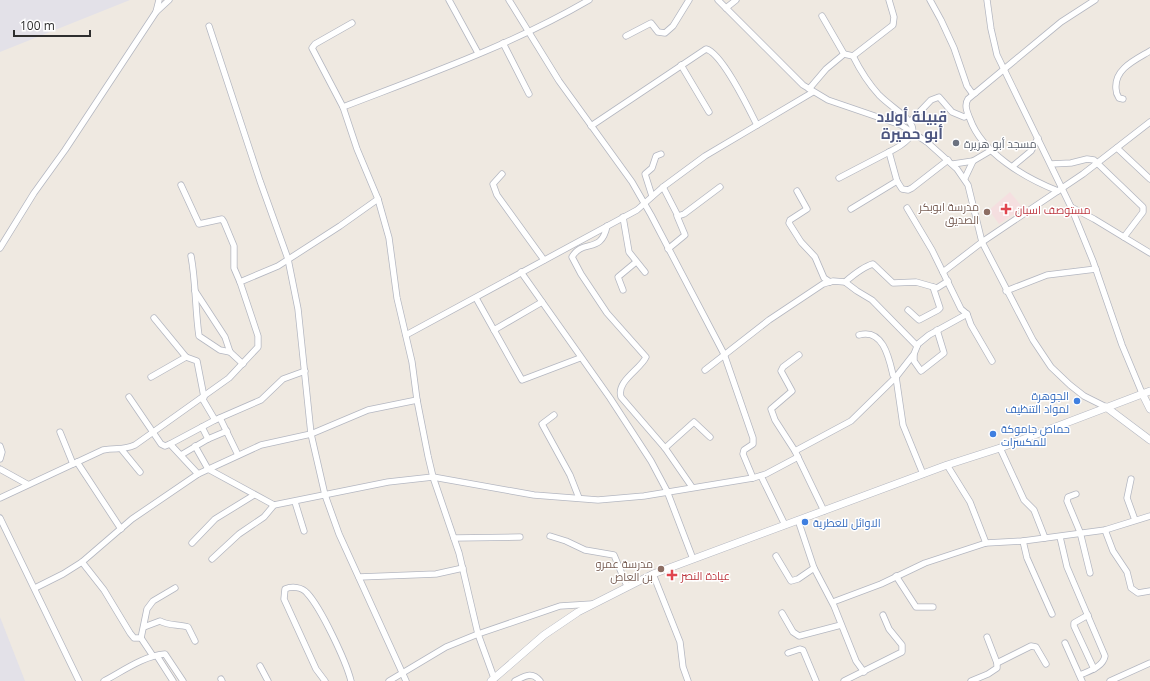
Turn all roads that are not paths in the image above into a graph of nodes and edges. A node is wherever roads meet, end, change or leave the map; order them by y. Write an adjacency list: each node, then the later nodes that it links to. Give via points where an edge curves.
1 (160, 0): 15 (street)
2 (169, 0): 15 (street)
3 (448, 0): 23 (street)
4 (509, 0): 19 (street)
5 (589, 0): 13 (street)
6 (690, 0): 20 (street, via 673,26 665,33 658,32 651,24)
7 (718, 0): 14 (street)
8 (736, 0): 14 (street)
9 (889, 0): 25 (street, via 894,17 893,25)
10 (930, 0): 29 (street, via 954,48 967,86)
11 (987, 0): 27 (street, via 994,47)
12 (1096, 0): 27 (street, via 1061,22)
13 (581, 2): 19 (street, via 568,13)
14 (726, 8): 28 (street, via 794,78)
15 (156, 12): 71 (street)
16 (822, 16): 24 (street)
17 (352, 23): 32 (street, via 312,48)
18 (209, 26): 75 (street)
19 (529, 32): 21 (street); 38 (street)
20 (626, 36)
21 (503, 43): 23 (street); 30 (street)
22 (1150, 51): 31 (street, via 1129,64 1118,75 1116,93)
23 (478, 54): 32 (street)
24 (844, 54): 25 (street); 28 (street, via 826,69)
25 (853, 56): 35 (street, via 874,89)
26 (681, 65): 33 (street); 37 (street, via 704,50 709,50 736,84); 38 (street)
27 (1003, 70): 29 (street); 40 (street)
28 (811, 90): 37 (street, via 792,106); 39 (street, via 828,100 883,118)
29 (975, 93): 34 (street, via 967,102)
30 (529, 94)
31 (1123, 99)
32 (343, 107): 61 (street)
33 (709, 112)
34 (968, 115): 35 (street, via 964,117 952,112 939,97 931,100); 42 (street, via 977,134)
35 (910, 122): 39 (street)
36 (1150, 122): 41 (street)
37 (757, 125): 56 (street, via 705,156)
38 (591, 126): 62 (street)
39 (913, 132): 43 (street, via 907,141); 46 (street)
40 (1038, 138): 48 (street); 49 (street, via 1031,151)
41 (1117, 148): 47 (street); 53 (street)
42 (990, 150): 45 (street); 49 (street)
43 (889, 152): 51 (street); 54 (street)
44 (661, 154): 60 (street, via 656,156 652,168 646,174)
45 (973, 161): 46 (street); 52 (street)
46 (950, 162): 52 (street); 54 (street, via 908,190 902,189)
47 (1098, 163): 48 (street, via 1087,159); 58 (street); 69 (street, via 1144,209)
48 (1051, 164): 58 (street)
49 (1013, 166): 58 (street, via 1036,180)
50 (502, 174): 76 (street, via 493,184 498,195)
51 (839, 178)
52 (965, 178): 70 (street)
53 (1150, 179)
54 (897, 181): 65 (street)
55 (182, 186): 83 (street, via 199,224 222,219 224,222 234,246 234,268)
56 (663, 187): 60 (street); 66 (street)
57 (720, 188): 66 (street, via 684,214)
58 (1060, 189): 63 (street); 70 (street)
59 (798, 191): 84 (street, via 808,209 789,220 789,223 801,242 815,257 824,278)
60 (652, 196): 62 (street)
61 (378, 199): 75 (street); 97 (street, via 391,249 397,298)
62 (645, 204): 67 (street); 72 (street)
63 (1071, 207): 69 (street); 78 (street)
64 (907, 208): 81 (street)
65 (851, 209)
66 (677, 216): 72 (street, via 685,234)
67 (623, 218): 68 (street); 77 (street, via 628,247)
68 (607, 226): 76 (street); 132 (street, via 601,242 582,248 572,257 607,313 646,356 620,390 620,396)
69 (1124, 237): 73 (street)
70 (982, 242): 81 (street); 89 (street)
71 (0, 248)
72 (668, 249): 101 (street)
73 (1150, 254)
74 (192, 256): 88 (street)
75 (288, 259): 83 (street); 108 (street, via 298,308)
76 (544, 260): 79 (street)
77 (636, 262): 80 (street); 87 (street, via 618,277)
78 (1096, 269): 89 (street, via 1048,275); 113 (street, via 1122,345)
79 (521, 272): 90 (street); 91 (street)
80 (645, 272)
81 (943, 272): 82 (street)
82 (948, 281): 86 (street, via 939,287); 93 (street, via 961,309)
83 (240, 282): 107 (street, via 259,342)
84 (830, 282): 85 (street); 101 (street, via 823,284 769,320)
85 (845, 282): 86 (street, via 864,267 873,264 893,283 916,282); 99 (street, via 872,300)
86 (933, 287): 92 (street, via 940,308 938,310 918,320)
87 (623, 290)
88 (194, 291): 100 (street, via 225,337); 100 (street, via 199,336 220,350)
89 (1006, 291): 117 (street, via 1033,340 1051,366 1084,396)
90 (476, 298): 95 (street); 97 (street)
91 (542, 302): 95 (street); 105 (street)
92 (908, 310)
93 (967, 314): 96 (street); 106 (street)
94 (154, 318): 104 (street)
95 (494, 330): 105 (street, via 522,380)
96 (937, 330): 99 (street); 102 (street, via 944,353 920,370 914,361)
97 (406, 335): 116 (street)
98 (859, 335): 111 (street, via 870,334 885,346 893,375)
99 (917, 346): 102 (street)
100 (230, 352): 107 (street)
101 (724, 354): 109 (street); 149 (street, via 753,438 753,444 744,450 744,454)
102 (914, 354): 111 (street)
103 (799, 355): 135 (street, via 781,371 792,391 771,410)
104 (186, 356): 110 (street); 115 (street, via 197,361)
105 (580, 358): 153 (street, via 651,461)
106 (992, 361)
107 (243, 364): 115 (street)
108 (305, 370): 120 (street, via 283,378 260,400); 125 (street)
109 (705, 370)
110 (151, 377)
111 (896, 377): 135 (street, via 851,421); 146 (street, via 903,424)
112 (1150, 391): 113 (street)
113 (1142, 393): 117 (street); 118 (street)
114 (129, 397): 124 (street)
115 (203, 398): 120 (street); 124 (street)
116 (416, 400): 125 (street, via 362,412); 148 (street)
117 (1106, 407): 128 (street); 133 (street)
118 (1150, 409)
119 (554, 415): 158 (street, via 542,424 570,475)
120 (218, 419): 121 (street); 122 (street)
121 (202, 427): 127 (street); 129 (street)
122 (227, 431): 127 (street); 137 (street)
123 (60, 432): 140 (street)
124 (153, 433): 129 (street, via 162,445); 134 (street)
125 (310, 434): 137 (street, via 261,445); 156 (street)
126 (710, 437): 132 (street, via 694,422)
127 (208, 439): 131 (street)
128 (1150, 440)
129 (170, 444): 136 (street)
130 (0, 446): 139 (street)
131 (195, 446): 136 (street); 143 (street)
132 (665, 448): 152 (street)
133 (1000, 448): 141 (street); 175 (street, via 1024,500 1034,510)
134 (122, 450): 140 (street, via 103,450); 144 (street)
135 (795, 451): 138 (street)
136 (181, 455): 145 (street)
137 (238, 455): 143 (street)
138 (798, 457): 147 (street); 161 (street)
139 (0, 459)
140 (75, 463): 151 (street); 167 (street)
141 (947, 465): 146 (street); 178 (street, via 970,502)
142 (0, 469): 151 (street)
143 (208, 469): 145 (street); 155 (street)
144 (140, 472)
145 (198, 474): 167 (street)
146 (923, 474): 161 (street)
147 (761, 476): 149 (street); 166 (street)
148 (433, 477): 156 (street, via 388,482); 158 (street, via 534,495); 174 (street)
149 (753, 478): 152 (street)
150 (1131, 479): 165 (street, via 1127,498)
151 (27, 484): 157 (street)
152 (692, 487): 153 (street)
153 (667, 491): 158 (street, via 626,498); 181 (street)
154 (1076, 494): 170 (street, via 1068,497 1067,501)
155 (254, 495): 160 (street); 177 (street, via 215,519)
156 (324, 495): 159 (street); 188 (street)
157 (0, 498)
158 (579, 498)
159 (295, 502): 160 (street); 168 (street)
160 (274, 505): 180 (street, via 264,517 239,534)
161 (824, 511): 164 (street)
162 (1150, 516): 165 (street)
163 (0, 518): 190 (street)
164 (798, 520): 166 (street); 184 (street)
165 (1135, 520): 169 (street)
166 (785, 525): 181 (street)
167 (121, 528): 182 (street)
168 (304, 530)
169 (1105, 530): 170 (street); 192 (street, via 1113,551 1127,572 1131,588 1138,592)
170 (1080, 532): 173 (street); 185 (street)
171 (550, 536): 189 (street, via 585,550 614,555)
172 (520, 537): 174 (street)
173 (1060, 537): 175 (street); 199 (street, via 1065,560)
174 (454, 538): 183 (street)
175 (1045, 538): 176 (street)
176 (1023, 541): 178 (street); 197 (street, via 1027,558)
177 (192, 543)
178 (986, 543): 187 (street, via 925,563)
179 (776, 556): 184 (street, via 790,581 798,579)
180 (212, 559)
181 (693, 559): 186 (street)
182 (82, 562): 190 (street); 204 (street, via 104,590 130,633 134,638)
183 (463, 568): 188 (street, via 436,574); 202 (street)
184 (814, 568): 193 (street)
185 (1090, 573)
186 (653, 574): 189 (street); 229 (street, via 680,642 683,667)
187 (896, 576): 193 (street); 195 (street, via 916,608)
188 (358, 577): 214 (street)
189 (627, 586): 194 (street)
190 (35, 588): 218 (street)
191 (175, 588): 201 (street, via 153,601 147,609)
192 (1150, 591)
193 (833, 602): 200 (street)
194 (592, 604): 202 (street, via 560,606); 217 (street, via 544,635)
195 (933, 607)
196 (782, 613): 200 (street, via 793,632 799,636)
197 (1052, 614)
198 (883, 615): 215 (street, via 903,650)
199 (1088, 616): 213 (street, via 1106,656); 213 (street, via 1074,623 1074,626)
200 (841, 625): 215 (street, via 856,662)
201 (144, 627): 204 (street); 205 (street, via 160,621 188,627)
202 (478, 634): 214 (street, via 446,647); 217 (street)
203 (987, 636): 209 (street)
204 (141, 638): 208 (street)
205 (195, 641)
206 (1065, 643): 216 (street)
207 (788, 653): 230 (street, via 803,650)
208 (155, 656): 219 (street); 220 (street); 221 (street, via 167,655)
209 (997, 663): 211 (street, via 1031,646 1036,647); 232 (street, via 995,670)
210 (1150, 663): 234 (street)
211 (1046, 664)
212 (260, 666): 222 (street)
213 (1094, 669): 216 (street)
214 (401, 672): 225 (street); 226 (street)
215 (864, 672): 231 (street)
216 (1080, 675): 233 (street)
217 (492, 680)
218 (78, 681)
219 (104, 681)
220 (173, 681)
221 (183, 681)
222 (268, 681)
223 (325, 681): 224 (street, via 316,669 284,598 285,590 290,587 301,588 308,593 347,666)
224 (351, 681)
225 (389, 681)
226 (406, 681)
227 (515, 681): 228 (street, via 530,675 536,676)
228 (540, 681)
229 (688, 681)
230 (816, 681)
231 (844, 681)
232 (971, 681)
233 (1082, 681)
234 (1110, 681)

